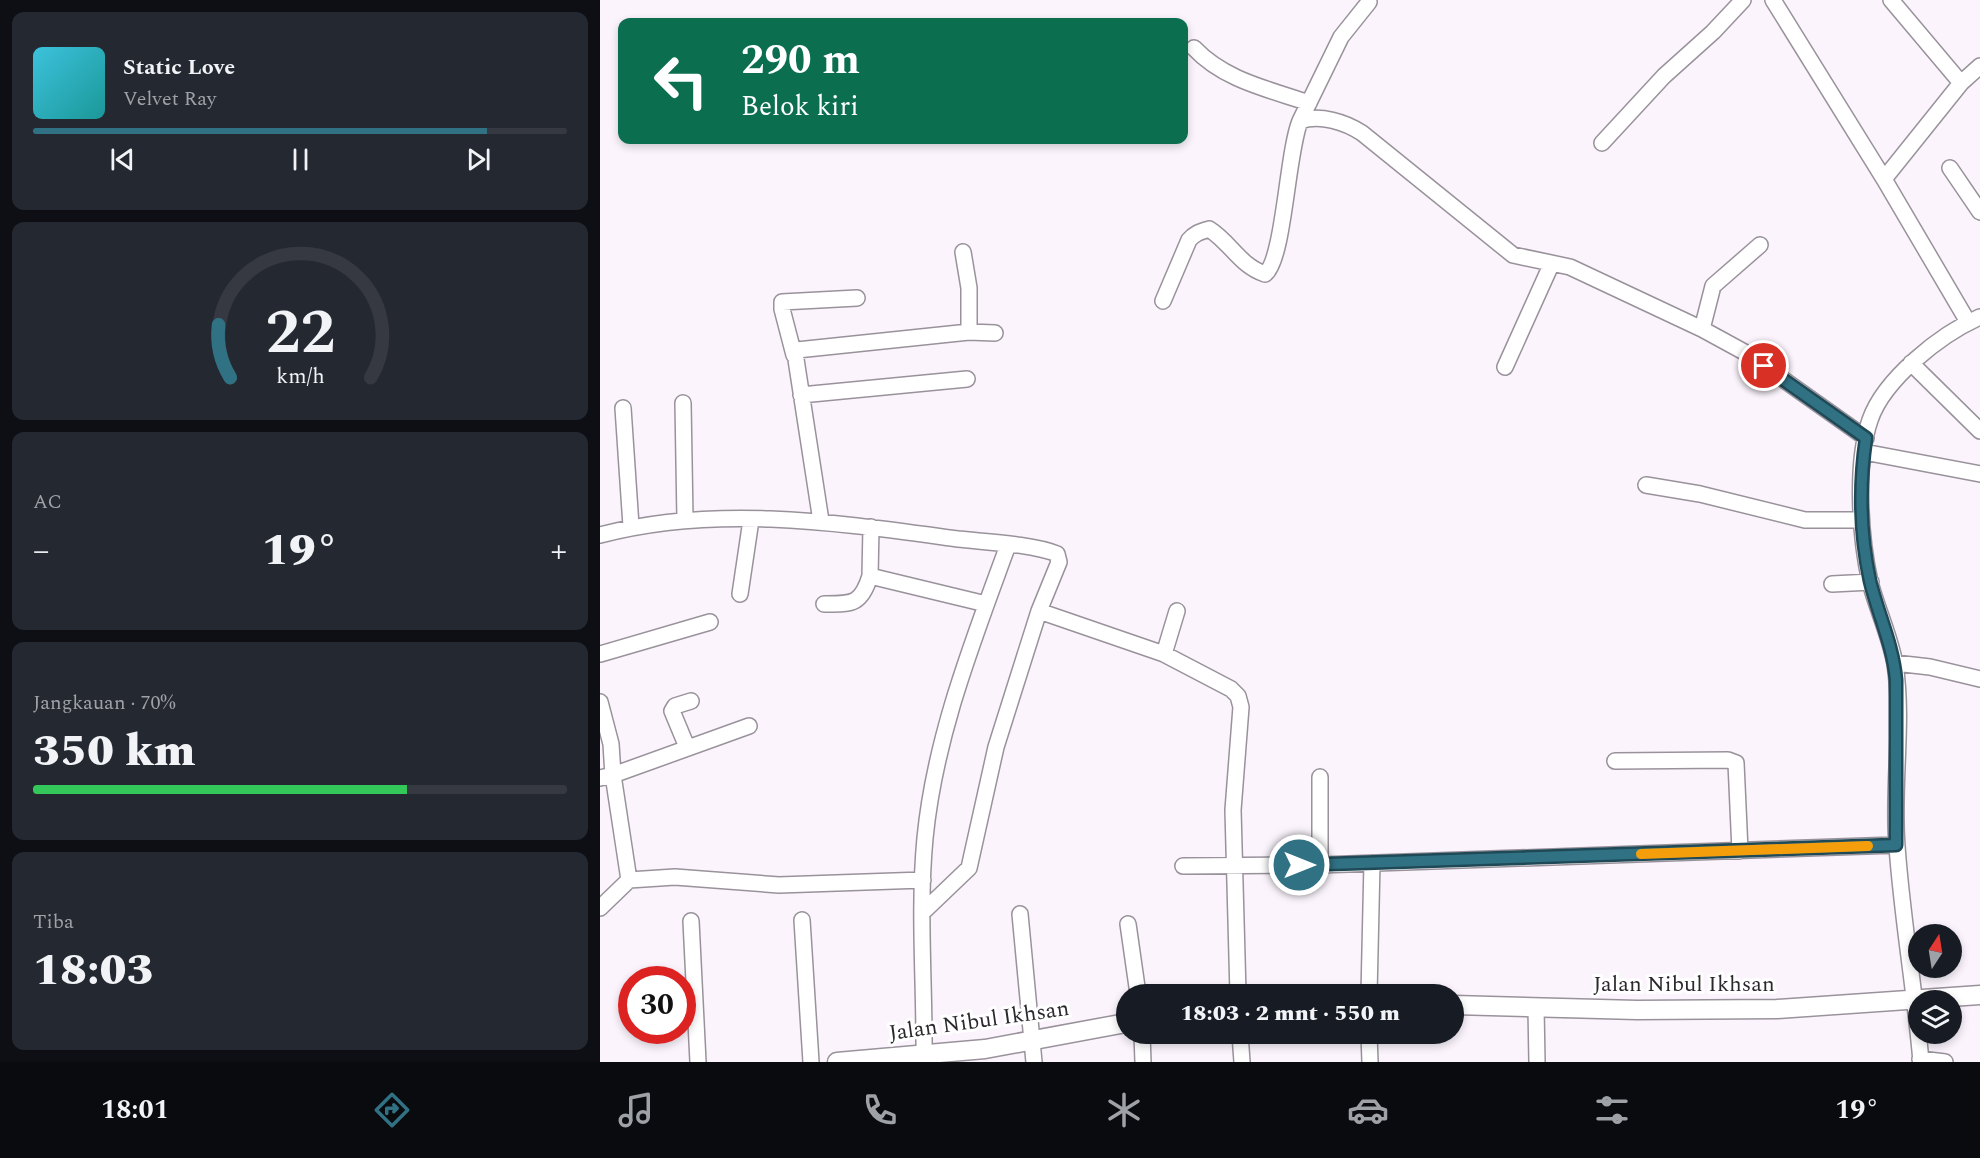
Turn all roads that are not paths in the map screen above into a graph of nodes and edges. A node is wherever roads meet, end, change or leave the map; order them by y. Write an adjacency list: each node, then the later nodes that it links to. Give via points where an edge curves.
1 (1743, 0): 10 (street)
2 (1773, 0): 12 (street)
3 (1891, 0): 7 (street)
4 (1369, 2): 8 (street, via 1341,37)
5 (1194, 48): 8 (street, via 1225,73)
6 (1980, 66): 7 (street)
7 (1961, 84): 12 (street)
8 (1309, 103): 9 (street)
9 (1300, 121): 16 (street, via 1317,118 1352,127 1512,255); 18 (street, via 1271,269 1265,274 1255,271 1215,233 1209,229 1202,231 1189,240)
10 (1602, 143)
11 (1950, 168): 13 (street)
12 (1884, 179): 19 (street)
13 (1980, 212)
14 (1760, 245): 20 (street, via 1713,286)
15 (963, 252): 21 (street, via 969,288)
16 (1551, 265): 20 (street, via 1570,267); 25 (street)
17 (857, 298): 23 (street, via 782,302)
18 (1163, 300)
19 (1974, 319): 24 (street)
20 (1702, 329): 31 (street, via 1746,352)
21 (969, 332): 22 (street); 23 (street, via 797,350)
22 (995, 333)
23 (794, 355): 27 (street)
24 (1911, 363): 30 (street); 31 (street, via 1876,405)
25 (1505, 367)
26 (967, 379): 27 (street)
27 (801, 395): 37 (street)
28 (683, 403): 34 (street)
29 (623, 408): 38 (street)
30 (1980, 431)
31 (1865, 445): 32 (street); 36 (street)
32 (1980, 474)
33 (1646, 485): 36 (street, via 1805,519)
34 (685, 519): 35 (street); 38 (street)
35 (751, 520): 37 (street); 45 (street)
36 (1861, 520): 43 (street)
37 (820, 521): 39 (street)
38 (631, 526): 40 (street)
39 (871, 527): 41 (street); 42 (street)
40 (600, 535)
41 (1008, 545): 47 (street); 49 (street, via 1054,552 1059,558)
42 (870, 576): 46 (street, via 858,600); 47 (street)
43 (1871, 582): 44 (street); 53 (street)
44 (1832, 584)
45 (740, 594)
46 (824, 604)
47 (986, 604): 69 (street, via 955,689 938,761 925,837)
48 (1177, 610): 52 (street)
49 (1039, 611): 52 (street); 71 (street, via 996,747 969,868)
50 (711, 622): 51 (street)
51 (600, 654)
52 (1164, 654): 65 (street, via 1238,696 1241,707 1233,810)
53 (1895, 663): 54 (street); 62 (street)
54 (1980, 679)
55 (691, 701): 58 (street, via 675,706 672,711)
56 (600, 702): 60 (street, via 611,744)
57 (749, 726): 58 (street)
58 (687, 747): 60 (street)
59 (1614, 761): 63 (street, via 1736,763)
60 (607, 776): 68 (street)
61 (1320, 777): 66 (street)
62 (1896, 845): 63 (street); 79 (street)
63 (1740, 851): 64 (street)
64 (1372, 863): 66 (street); 78 (street)
65 (1235, 865): 66 (street); 67 (street); 77 (street)
66 (1320, 865)
67 (1183, 866)
68 (629, 880): 69 (street, via 675,877 779,885); 70 (street)
69 (923, 880): 71 (street)
70 (600, 908)
71 (923, 912): 91 (street)
72 (1020, 914): 86 (street)
73 (802, 920): 94 (street)
74 (691, 921): 93 (street)
75 (1128, 924): 76 (street)
76 (1137, 984)
77 (1238, 984)
78 (1369, 984)
79 (1914, 990)
80 (1980, 995): 81 (street, Jalan Nibul Ikhsan)
81 (1962, 996)
82 (1908, 1000): 84 (street, Jalan Nibul Ikhsan, via 1777,1009)
83 (1464, 1005): 84 (street, Jalan Nibul Ikhsan)
84 (1536, 1008): 100 (street)
85 (1116, 1025): 86 (street, Jalan Nibul Ikhsan)
86 (1033, 1042): 91 (street, Jalan Nibul Ikhsan); 96 (street)
87 (1142, 1044): 97 (street)
88 (1241, 1044): 98 (street)
89 (1369, 1044): 99 (street)
90 (1919, 1044): 92 (street)
91 (924, 1059): 95 (street, Jalan Nibul Ikhsan)
92 (1921, 1061): 101 (street)
93 (698, 1062)
94 (811, 1062)
95 (837, 1062)
96 (1034, 1062)
97 (1143, 1062)
98 (1242, 1062)
99 (1370, 1062)
100 (1537, 1062)
101 (1945, 1062)

